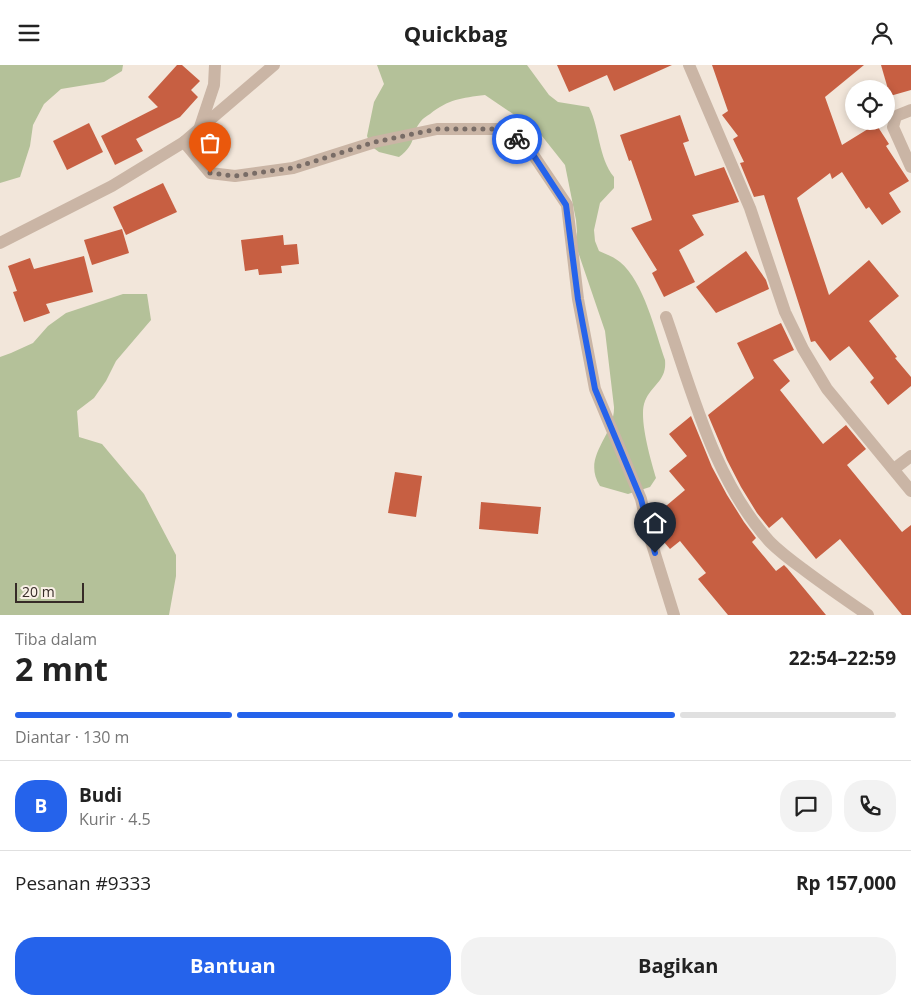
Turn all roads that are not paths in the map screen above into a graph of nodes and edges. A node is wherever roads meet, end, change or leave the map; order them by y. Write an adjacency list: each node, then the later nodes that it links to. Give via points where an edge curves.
1 (215, 65): 5 (street, via 214,85)
2 (274, 65): 5 (street)
3 (689, 65): 11 (street, via 750,208 785,312 803,349 827,389)
4 (911, 109): 7 (street, via 896,117 892,127)
5 (199, 129): 6 (street)
6 (184, 142): 8 (street, via 112,186); 13 (street, via 210,173 235,176 293,168 375,142 437,129 501,129 528,147 566,205 578,299 595,389 641,499)
7 (911, 167)
8 (0, 243)
9 (666, 317): 14 (street, via 714,453 750,518 792,561)
10 (911, 455): 11 (street)
11 (894, 469): 12 (street)
12 (911, 491)
13 (674, 615)
14 (868, 615)

